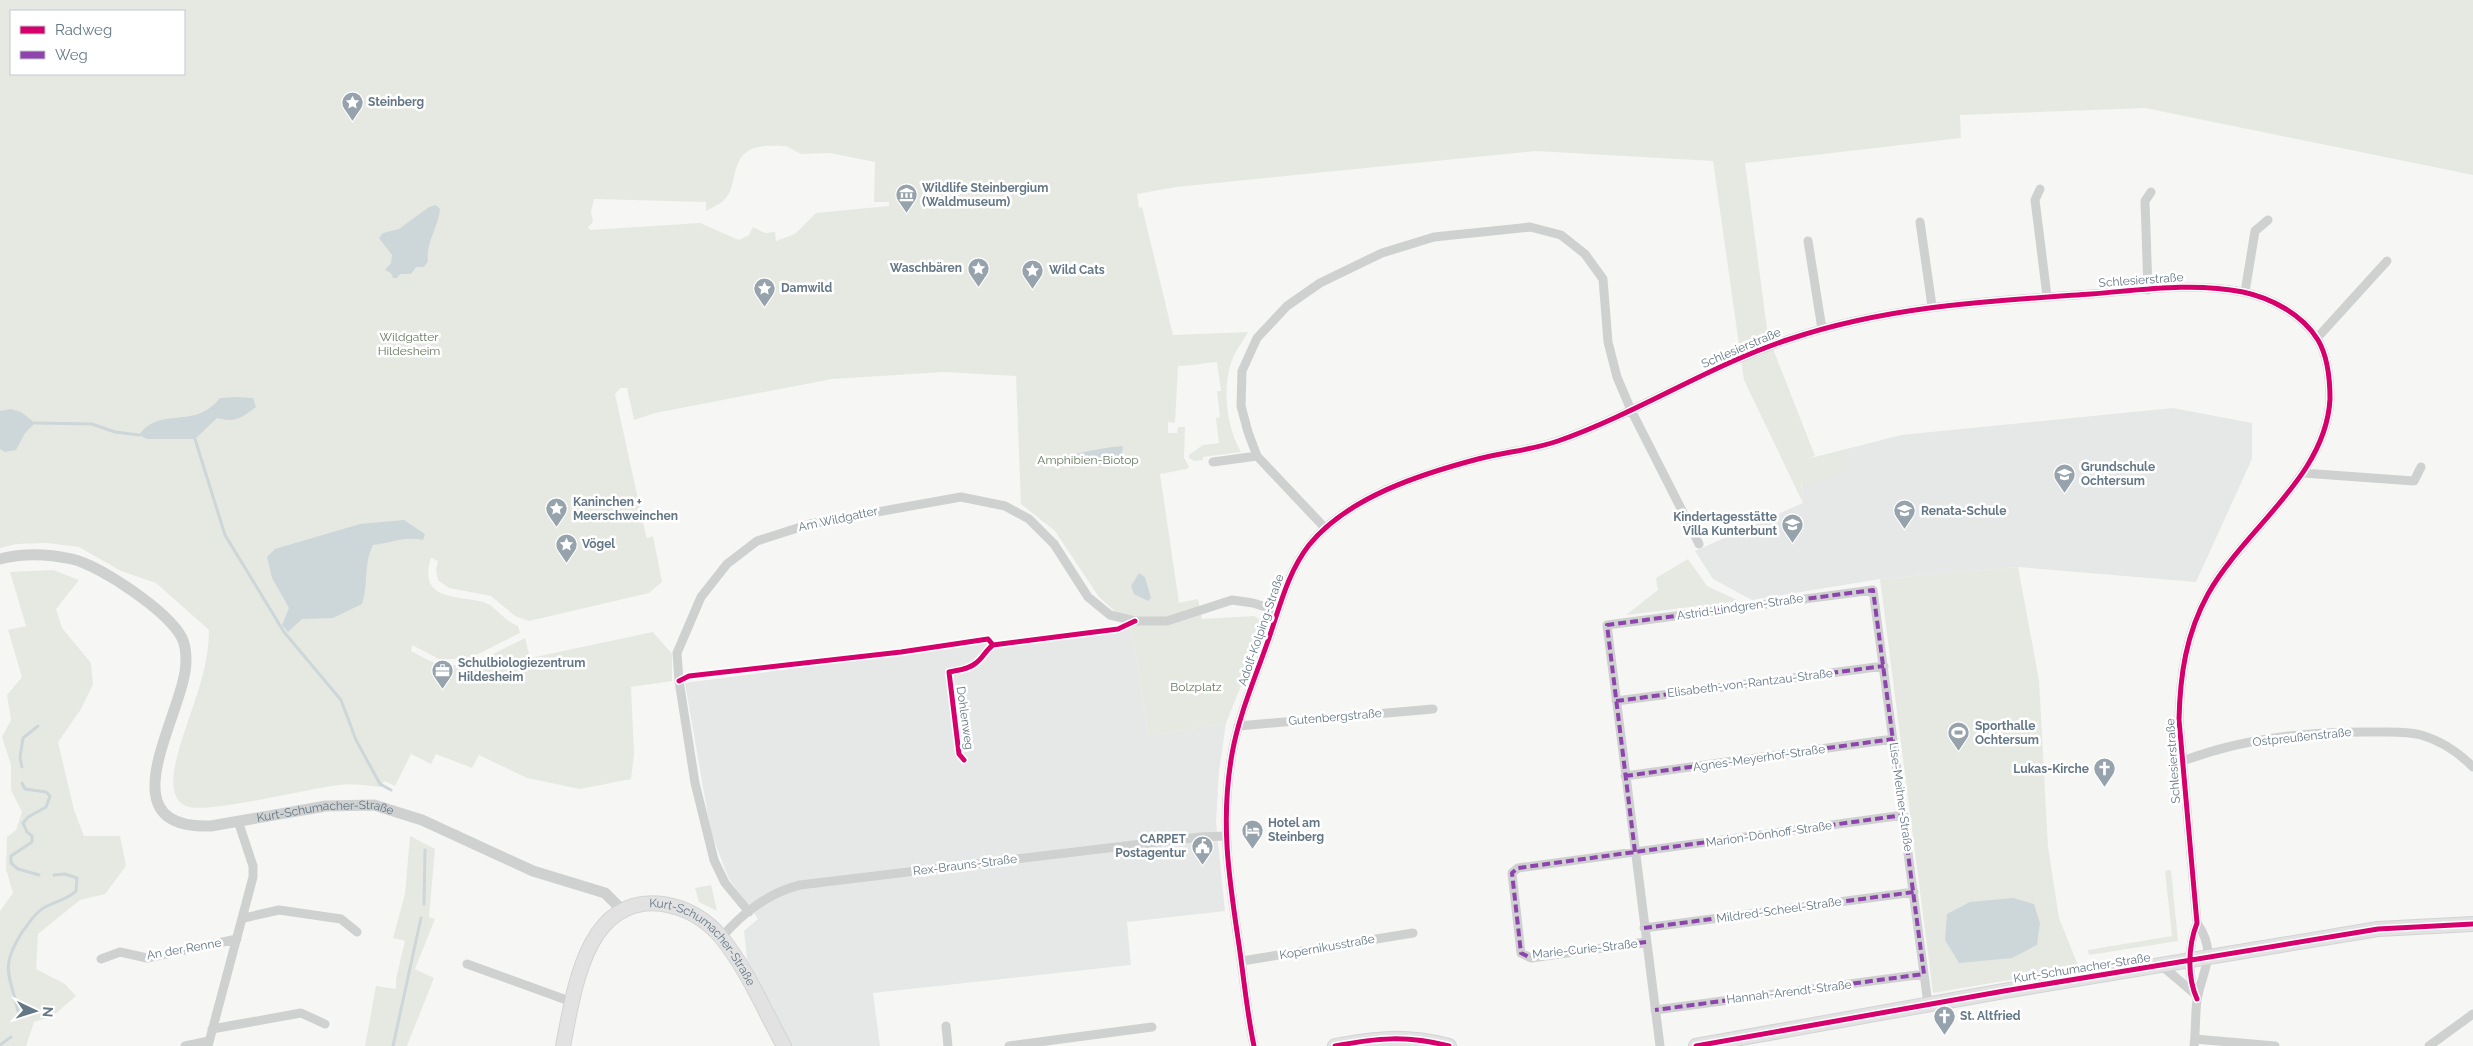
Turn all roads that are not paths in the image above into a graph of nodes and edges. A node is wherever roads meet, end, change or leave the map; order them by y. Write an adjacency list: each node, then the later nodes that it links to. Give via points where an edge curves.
1 (2040, 189): 9 (street, via 2035,200)
2 (2151, 192): 7 (street, via 2145,201)
3 (2268, 220): 8 (street, via 2255,231)
4 (1920, 222): 10 (street)
5 (1808, 241): 11 (street)
6 (2388, 261): 12 (street)
7 (2148, 290): 8 (street, Schlesierstraße, via 2198,287); 9 (street, Schlesierstraße)
8 (2245, 292): 12 (street, Schlesierstraße, via 2283,306)
9 (2047, 296): 10 (street, Schlesierstraße)
10 (1932, 306): 11 (street, Schlesierstraße)
11 (1822, 329): 13 (street, Schlesierstraße, via 1748,354)
12 (2317, 338): 17 (street, Schlesierstraße, via 2330,379 2328,424)
13 (1631, 410): 14 (street, via 1608,342 1603,279 1585,254 1561,235 1530,227 1434,237 1382,253 1320,283 1287,306 1258,338 1242,370 1241,406); 18 (street, Adolf-Kolping-Straße, via 1555,442 1482,458 1405,481); 19 (street)
14 (1257, 456): 15 (street); 18 (street)
15 (1213, 462)
16 (2421, 467): 17 (street, via 2414,481)
17 (2303, 473): 29 (street, Schlesierstraße, via 2216,580 2195,620 2187,645 2180,689)
18 (1325, 528): 22 (street, Adolf-Kolping-Straße, via 1293,568)
19 (1699, 544)
20 (0, 559): 33 (street, Kurt-Schumacher-Straße, via 24,555 81,562 126,586 174,627 184,646 186,669 159,756 155,785 157,799 165,814 175,822 211,826)
21 (1873, 590): 23 (street, Astrid-Lindgren-Straße); 24 (street, Lise-Meitner-Straße)
22 (1278, 612): 27 (street, Adolf-Kolping-Straße); 38 (street, Am Wildgatter, via 1254,603 1232,600 1167,621 1135,621 1110,615 1088,597 1054,544 1029,519 1005,506 961,497 810,524 757,541 727,564 701,597 677,653 695,783 714,860 725,882)
23 (1607, 626): 25 (street, Marie-Curie-Straße)
24 (1884, 666): 25 (street, Elisabeth-von-Rantzau-Straße); 28 (street, Lise-Meitner-Straße)
25 (1616, 701): 31 (street, Marie-Curie-Straße)
26 (1433, 709): 27 (street, Gutenbergstraße)
27 (1238, 726): 34 (street, Adolf-Kolping-Straße, via 1227,786)
28 (1894, 739): 31 (street, Agnes-Meyerhof-Straße); 32 (street, Lise-Meitner-Straße)
29 (2183, 761): 30 (street, Ostpreußenstraße, via 2239,745 2300,735 2346,731 2395,732 2441,742); 40 (street, Schlesierstraße)
30 (2473, 767)
31 (1625, 776): 35 (street, Marie-Curie-Straße)
32 (1904, 815): 35 (street, Marion-Dönhoff-Straße); 36 (street, Lise-Meitner-Straße)
33 (238, 821): 37 (street, Kurt-Schumacher-Straße, via 345,804 374,804 422,820 533,872 604,894); 39 (street, An der Renne, via 253,866)
34 (1225, 836): 38 (street, Rex-Brauns-Straße, via 800,885 781,891); 51 (street, Adolf-Kolping-Straße)
35 (1635, 852): 42 (street, Marie-Curie-Straße); 47 (street, Marie-Curie-Straße, via 1518,868 1512,873 1520,944 1522,953 1531,958)
36 (1914, 892): 42 (street, Mildred-Scheel-Straße); 54 (street, Lise-Meitner-Straße)
37 (623, 911): 45 (main road, Kurt-Schumacher-Straße, via 647,904 672,906 698,916); 56 (main road, via 592,941 582,961)
38 (749, 912): 45 (street, Rex-Brauns-Straße)
39 (244, 918): 43 (street, via 279,910 341,919); 46 (street, An der Renne)
40 (2197, 923): 48 (street, Schlesierstraße, via 2206,936); 50 (street, Schlesierstraße, via 2191,940)
41 (2473, 924): 48 (main road, Kurt-Schumacher-Straße, via 2378,929)
42 (1644, 928): 47 (street, Marie-Curie-Straße)
43 (357, 932)
44 (1413, 932): 51 (street, Kopernikusstraße)
45 (722, 937): 68 (main road, Kurt-Schumacher-Straße)
46 (237, 939): 49 (street, An der Renne, via 147,958 120,952); 63 (street, An der Renne)
47 (1646, 942): 58 (street, Marie-Curie-Straße)
48 (2209, 956): 50 (main road, Kurt-Schumacher-Straße); 55 (street)
49 (101, 959)
50 (2191, 960): 53 (main road, Kurt-Schumacher-Straße); 55 (street, Schlesierstraße)
51 (1242, 961): 71 (street, Adolf-Kolping-Straße)
52 (467, 964): 56 (street)
53 (2160, 965): 55 (street); 57 (main road, Kurt-Schumacher-Straße)
54 (1924, 974): 57 (street, Lise-Meitner-Straße); 58 (street, Hannah-Arendt-Straße)
55 (2196, 997): 64 (street)
56 (572, 1002): 67 (main road)
57 (1928, 1004): 75 (main road, Kurt-Schumacher-Straße)
58 (1654, 1010): 74 (street, Marie-Curie-Straße)
59 (2473, 1014): 77 (street)
60 (325, 1024): 63 (street, via 301,1013)
61 (946, 1026): 69 (street)
62 (1152, 1027): 70 (street)
63 (212, 1029): 65 (street, An der Renne)
64 (2195, 1042): 76 (street)
65 (209, 1043): 66 (street, An der Renne)
66 (184, 1046)
67 (563, 1046)
68 (784, 1046)
69 (948, 1046)
70 (1009, 1046)
71 (1254, 1046)
72 (1335, 1046): 73 (main road, via 1394,1037)
73 (1448, 1046)
74 (1660, 1046)
75 (1696, 1046)
76 (2274, 1046)
77 (2429, 1046)

